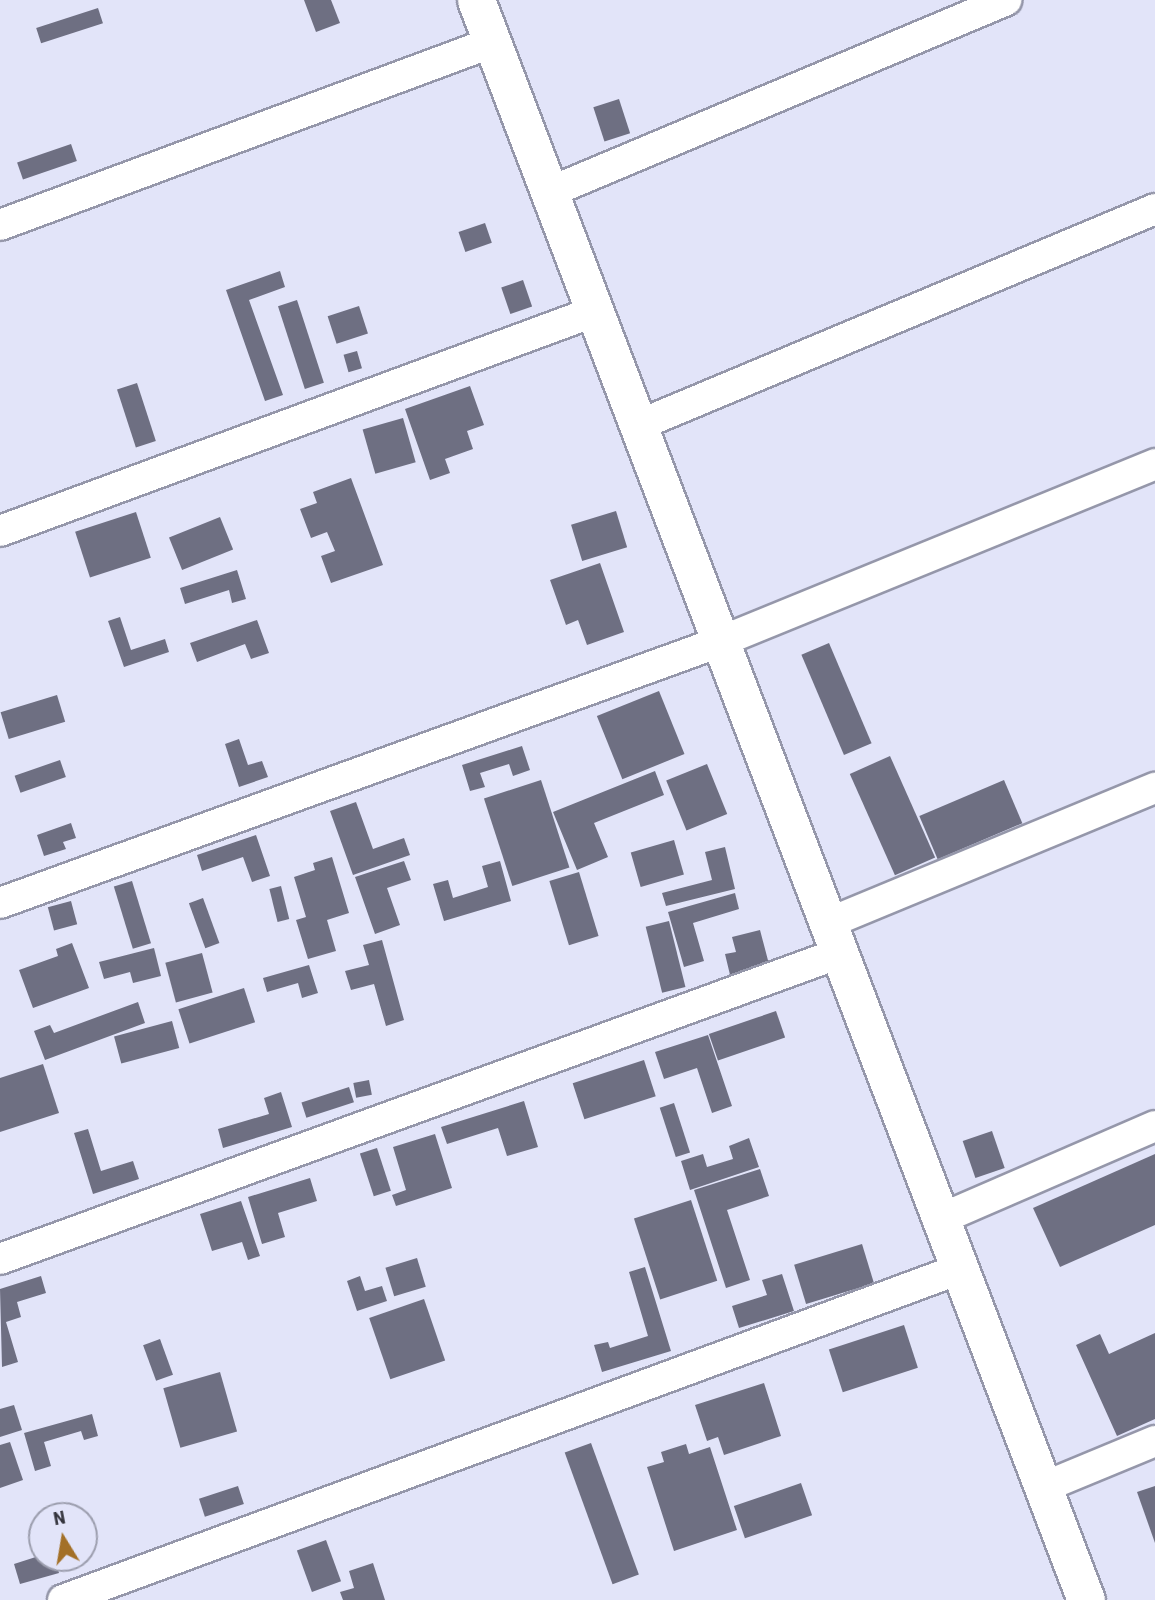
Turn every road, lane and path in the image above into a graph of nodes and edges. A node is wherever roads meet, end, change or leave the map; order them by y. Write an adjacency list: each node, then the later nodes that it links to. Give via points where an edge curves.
1 (476, 0): 3 (street)
2 (1006, 0): 4 (street)
3 (493, 42): 4 (street); 6 (street)
4 (550, 192): 7 (street)
5 (1155, 209): 8 (street)
6 (0, 225)
7 (596, 311): 8 (street); 10 (street)
8 (639, 425): 11 (street)
9 (1155, 464): 11 (street)
10 (0, 531)
11 (722, 642): 13 (street); 14 (street)
12 (1155, 788): 14 (street)
13 (0, 903)
14 (831, 939): 16 (street); 17 (street)
15 (1155, 1126): 16 (street)
16 (938, 1220): 18 (street)
17 (0, 1259)
18 (957, 1270): 20 (street); 22 (street)
19 (1155, 1441): 20 (street)
20 (1045, 1487): 21 (street)
21 (1078, 1598)
22 (63, 1600)

